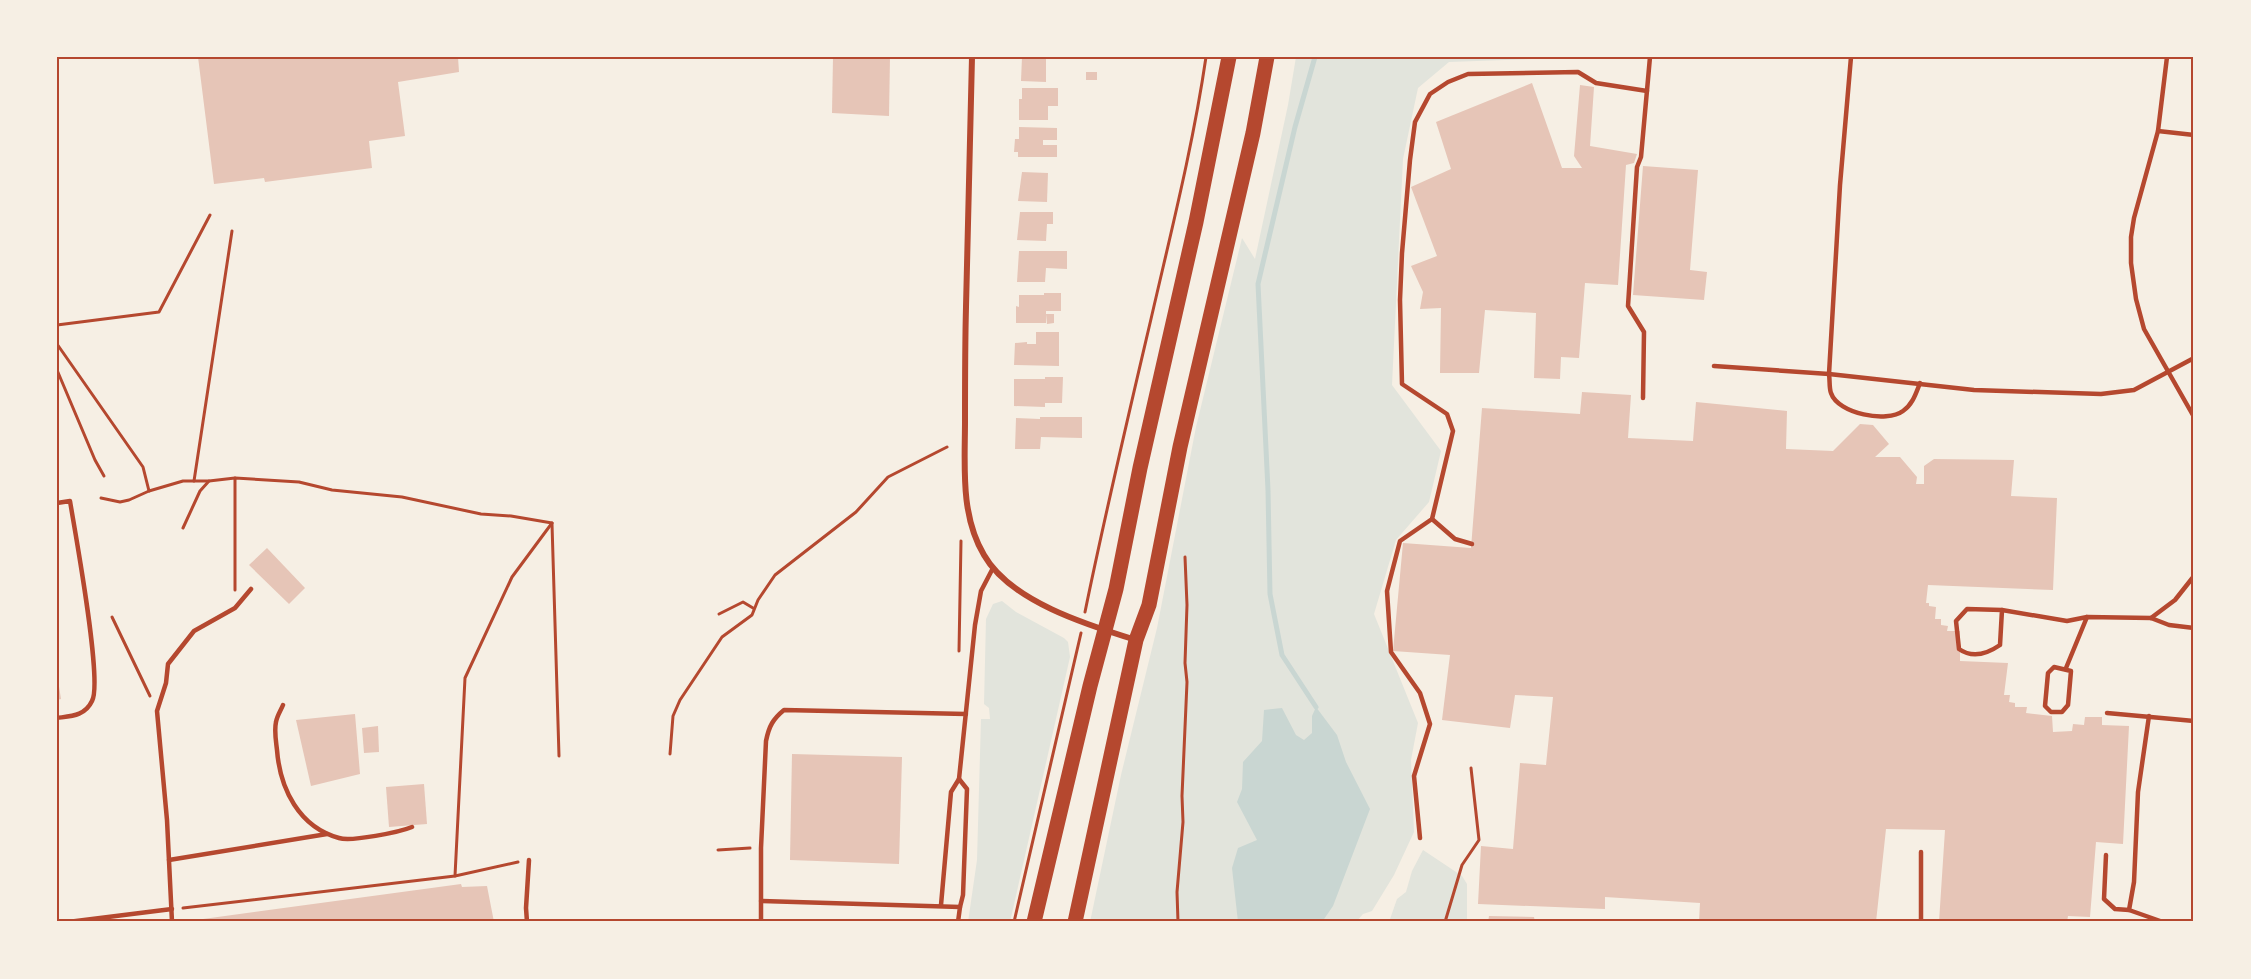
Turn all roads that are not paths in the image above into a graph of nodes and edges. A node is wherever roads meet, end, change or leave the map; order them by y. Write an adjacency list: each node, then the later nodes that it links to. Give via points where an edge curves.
1 (972, 57): 20 (street, via 965,364 967,497 976,540)
2 (1229, 57): 27 (main road)
3 (1267, 57): 28 (main road, via 1149,605)
4 (1650, 57): 7 (lane)
5 (1851, 57): 13 (lane)
6 (2167, 57): 8 (lane)
7 (1647, 91): 15 (lane, via 1637,167 1628,306 1644,332); 18 (lane, via 1596,83 1578,72 1468,74 1430,94 1415,122 1402,253 1402,384 1447,414 1453,431)
8 (2158, 130): 9 (lane); 12 (lane, via 2134,218 2130,251 2140,318)
9 (2194, 135)
10 (2194, 358): 12 (lane)
11 (1714, 366): 13 (lane)
12 (2169, 373): 14 (lane, via 2134,390 2108,394 1974,390); 16 (lane)
13 (1829, 374): 14 (lane); 14 (lane, via 1831,394 1851,412 1891,417 1904,411)
14 (1920, 383)
15 (1643, 398)
16 (2194, 417)
17 (57, 503): 34 (lane, via 70,501 96,686 94,699 82,713)
18 (1432, 519): 19 (lane, via 1455,539); 39 (lane, via 1400,541 1387,591 1391,652 1420,693 1431,724 1414,776)
19 (1472, 544)
20 (993, 568): 27 (street, via 1040,603); 32 (lane, via 981,591)
21 (2194, 576): 25 (lane, via 2175,600)
22 (251, 589): 42 (lane, via 235,608 194,631 168,664 157,711)
23 (2002, 610): 23 (lane, via 1967,609 1956,621 1959,649 1966,654 1987,654 2000,645); 24 (lane, via 2067,621)
24 (2087, 617): 25 (lane); 29 (lane)
25 (2151, 618): 26 (lane)
26 (2194, 628)
27 (1106, 630): 28 (street); 54 (main road)
28 (1136, 640): 55 (main road)
29 (2066, 668): 29 (lane, via 2054,667 2049,671 2045,706 2051,712 2067,708 2071,671)
30 (283, 705): 38 (lane, via 276,721 283,786 307,820)
31 (2108, 713): 33 (lane)
32 (966, 714): 36 (lane); 44 (lane, via 784,710 775,717 769,728)
33 (2149, 716): 35 (lane); 48 (lane, via 2138,792)
34 (57, 718)
35 (2194, 721)
36 (959, 779): 45 (lane, via 951,792); 46 (lane, via 967,789)
37 (412, 827): 38 (lane, via 342,839)
38 (327, 834): 42 (lane)
39 (1420, 838)
40 (1921, 852): 56 (lane)
41 (2106, 855): 48 (lane, via 2104,899 2115,909)
42 (169, 860): 47 (lane)
43 (529, 860): 51 (lane)
44 (761, 901): 45 (lane); 52 (lane)
45 (941, 905): 46 (lane)
46 (960, 907): 53 (lane)
47 (172, 909): 49 (lane); 50 (lane)
48 (2129, 910): 57 (lane)
49 (68, 922)
50 (172, 922)
51 (527, 922)
52 (761, 922)
53 (958, 922)
54 (1034, 922)
55 (1075, 922)
56 (1921, 922)
57 (2163, 922)

